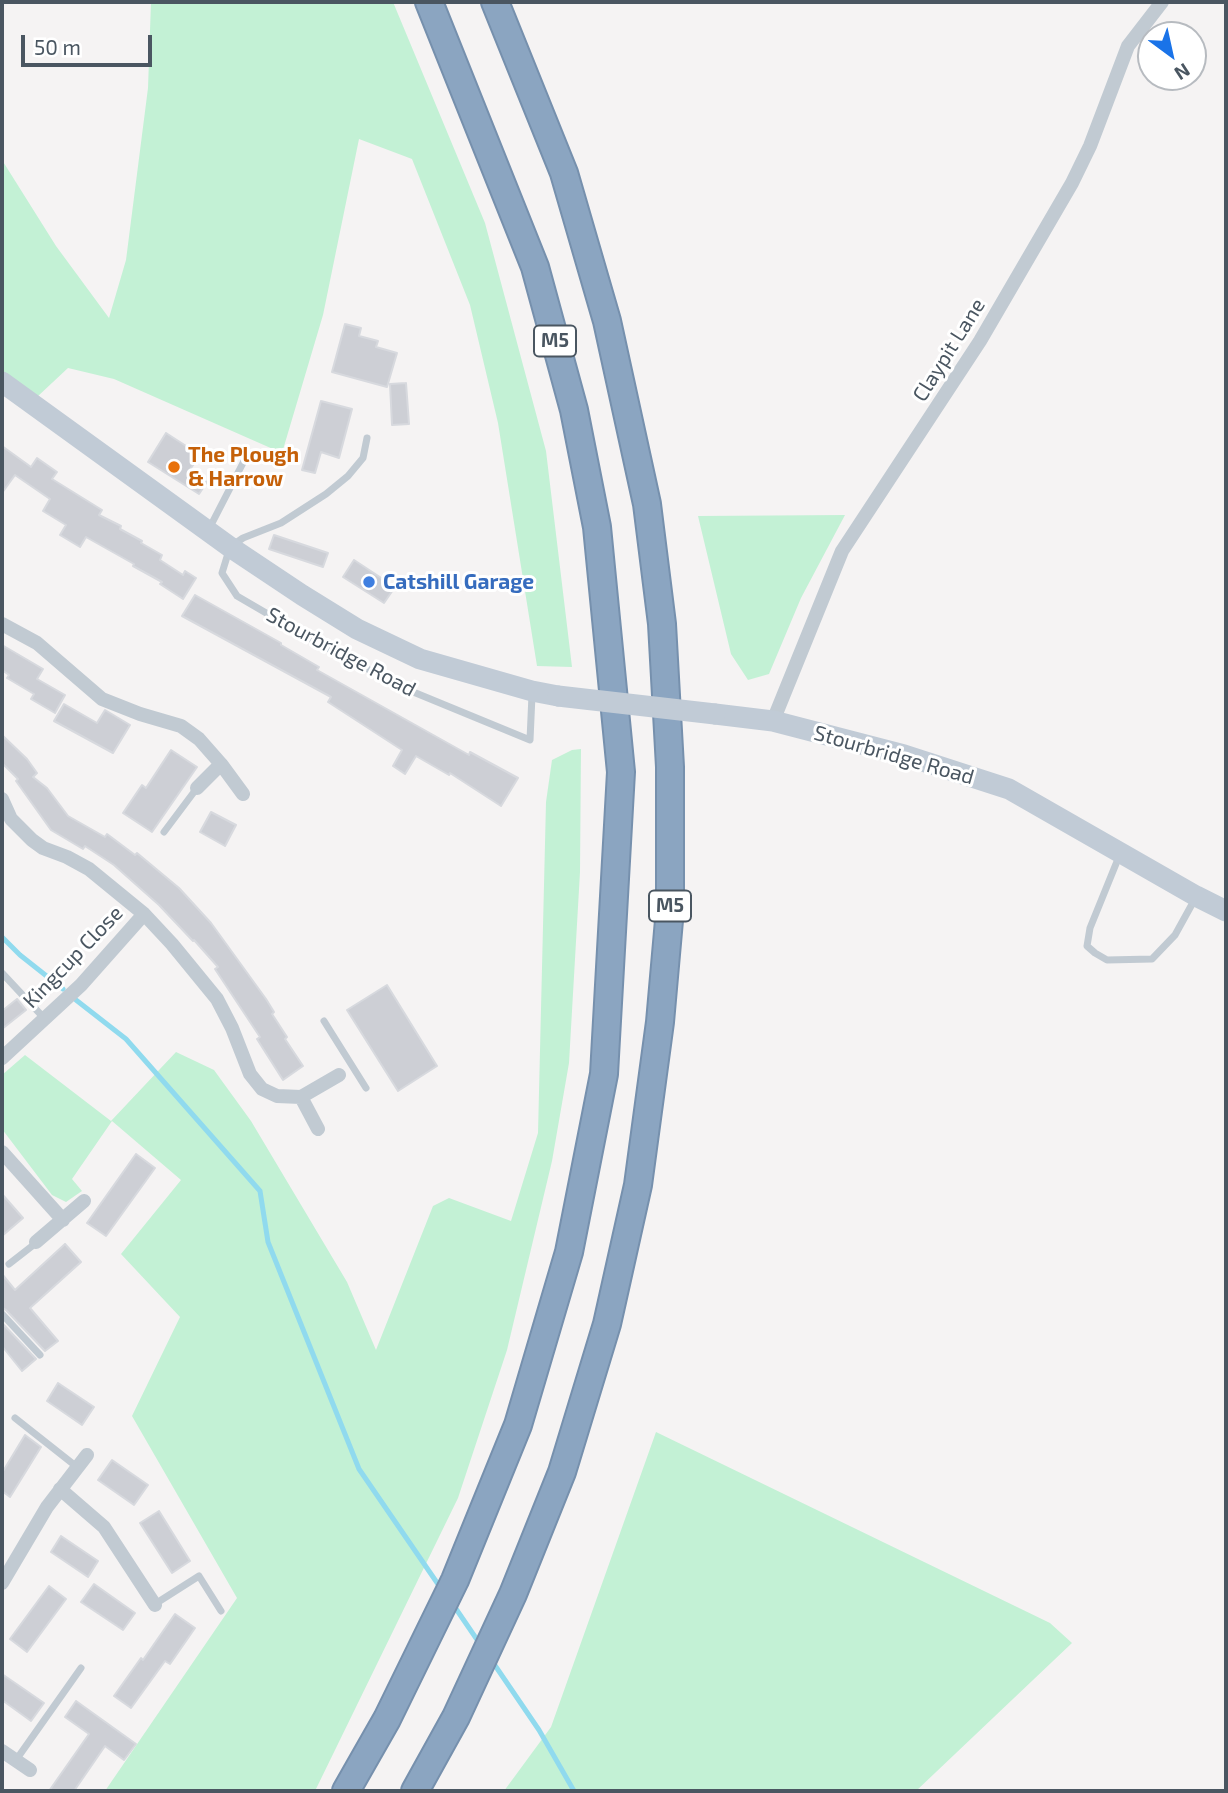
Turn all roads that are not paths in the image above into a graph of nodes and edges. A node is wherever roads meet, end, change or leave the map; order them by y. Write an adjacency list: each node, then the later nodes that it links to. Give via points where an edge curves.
1 (429, 2): 47 (highway, M5, via 535,267 574,410 597,527 621,772 604,1074 569,1252 518,1425 455,1580)
2 (495, 2): 48 (highway, M5, via 564,173 607,321 647,504 662,624 670,767 670,909 638,1185 607,1324 562,1472 513,1594 456,1717)
3 (1162, 2): 11 (street, Claypit Lane, via 1128,46 1072,183 981,341 842,551)
4 (2, 382): 7 (main road, Stourbridge Road)
5 (367, 438): 8 (lane, via 363,458 348,476 281,523)
6 (244, 461): 7 (lane)
7 (208, 531): 8 (main road, Stourbridge Road)
8 (230, 547): 10 (main road, Stourbridge Road, via 357,629 421,659); 10 (lane, Stourbridge Road, via 222,573 237,596 406,689 530,740)
9 (2, 624): 12 (street, via 37,643 102,699 181,726)
10 (532, 691): 11 (main road, Stourbridge Road, bridge)
11 (773, 721): 17 (main road, Stourbridge Road, via 904,755 1009,789)
12 (221, 764): 13 (street); 14 (street)
13 (197, 788): 16 (lane)
14 (243, 794)
15 (2, 799): 20 (street, via 11,819 32,840 89,869)
16 (164, 832)
17 (1121, 852): 18 (main road, Stourbridge Road); 18 (lane, via 1090,928 1087,946 1095,953 1107,960 1152,958 1175,936)
18 (1196, 896): 19 (main road, Stourbridge Road)
19 (1226, 911)
20 (144, 914): 22 (street, Kingcup Close, via 81,985); 28 (street, via 217,999 250,1074 262,1089 276,1096)
21 (2, 973): 22 (lane)
22 (44, 1018): 24 (street, Kingcup Close)
23 (324, 1021): 25 (lane)
24 (2, 1058)
25 (352, 1067): 26 (lane); 27 (lane)
26 (339, 1075): 28 (street)
27 (366, 1088)
28 (301, 1097): 29 (street)
29 (318, 1129)
30 (2, 1152): 32 (street)
31 (83, 1201): 32 (street)
32 (63, 1220): 33 (street)
33 (36, 1242): 34 (lane)
34 (9, 1264)
35 (2, 1314): 36 (lane)
36 (40, 1355)
37 (15, 1418): 38 (lane)
38 (82, 1461): 39 (street)
39 (60, 1489): 40 (street); 41 (street, via 104,1527)
40 (2, 1583)
41 (155, 1605): 42 (lane, via 199,1576)
42 (220, 1611)
43 (81, 1668): 45 (lane)
44 (2, 1751): 45 (street)
45 (15, 1760): 46 (street)
46 (30, 1770)
47 (346, 1791)
48 (415, 1791)

